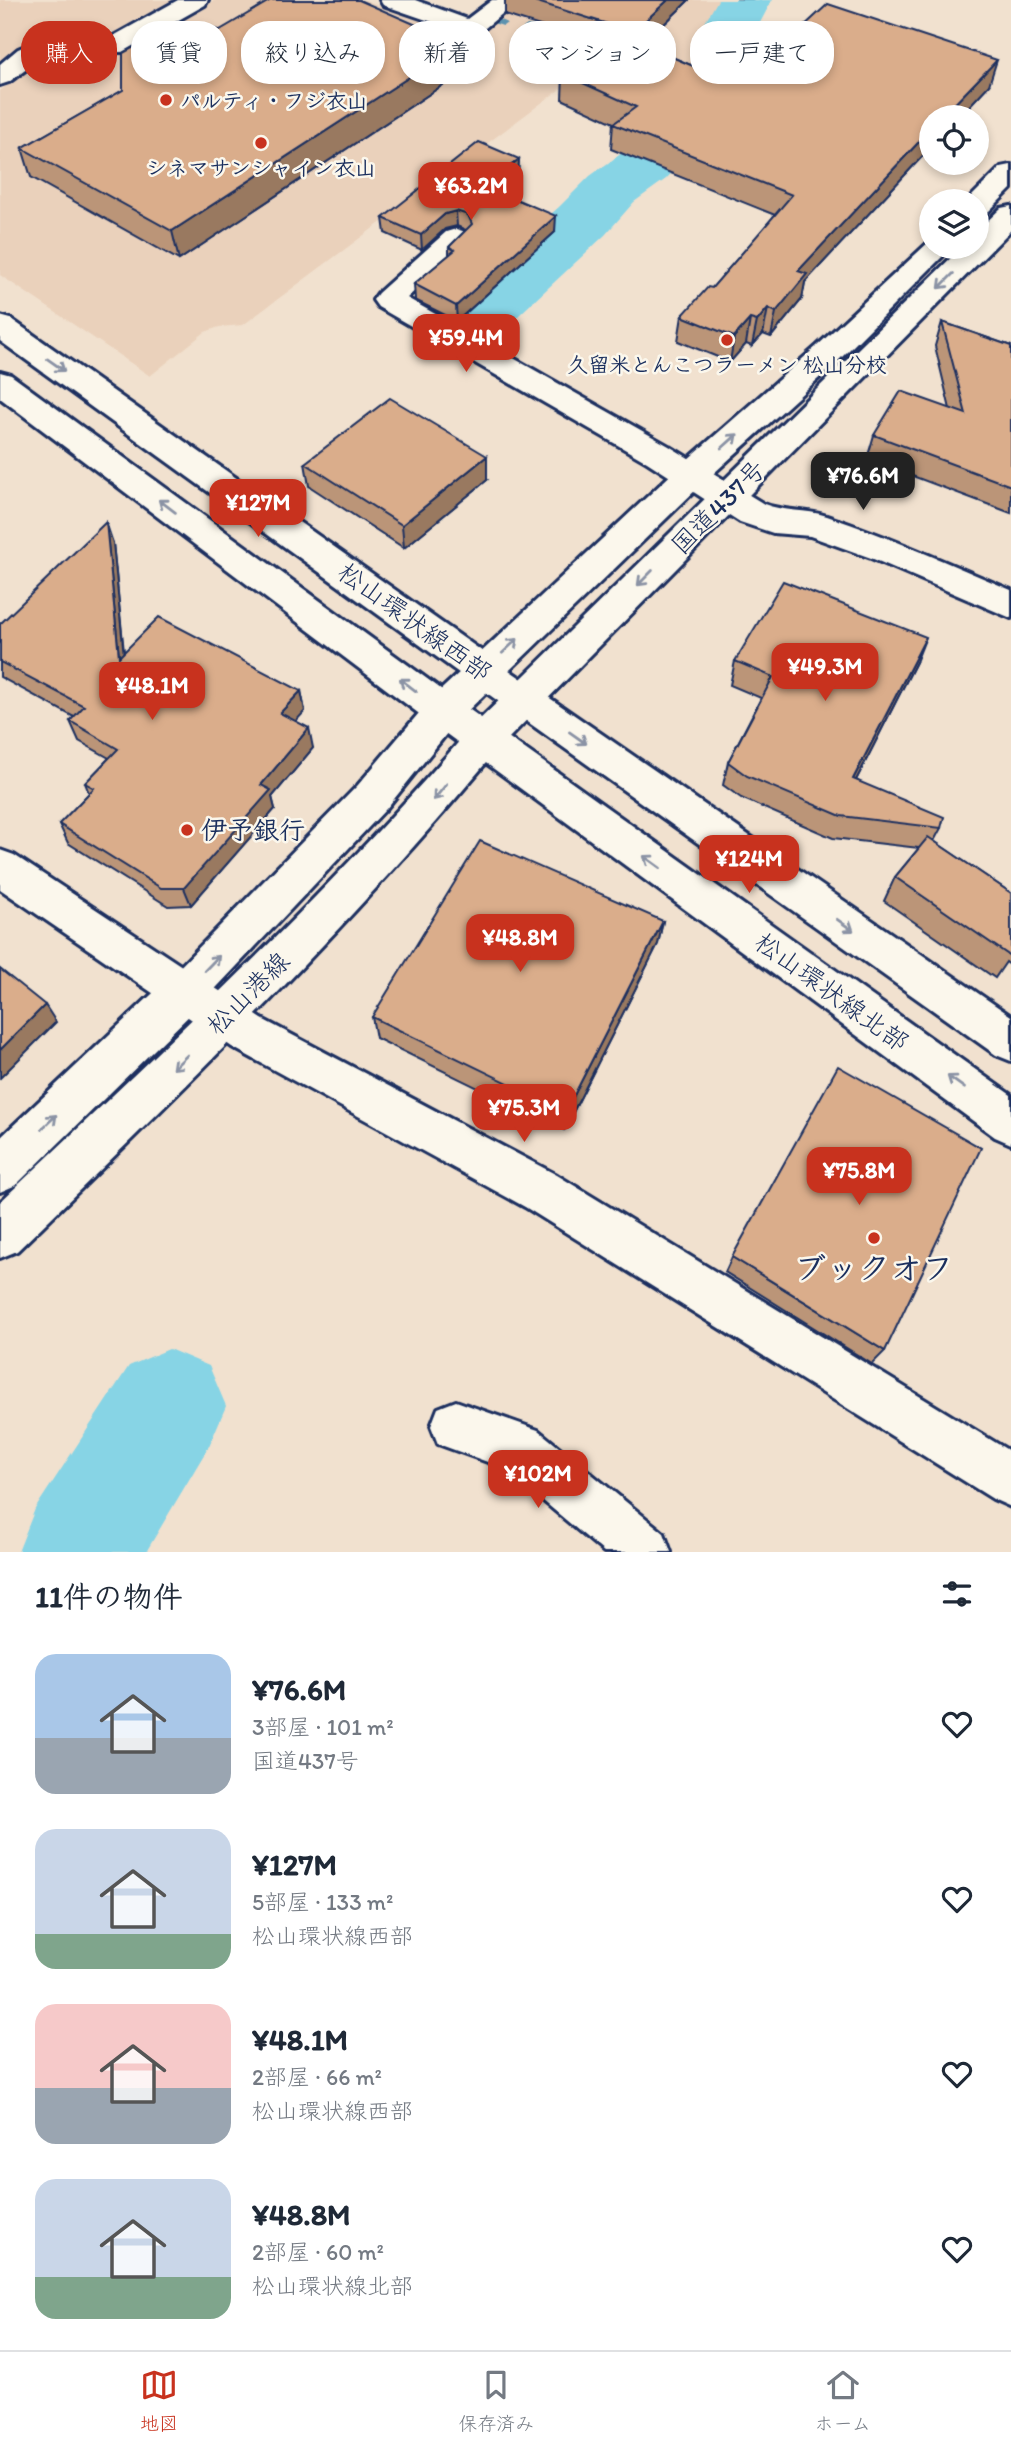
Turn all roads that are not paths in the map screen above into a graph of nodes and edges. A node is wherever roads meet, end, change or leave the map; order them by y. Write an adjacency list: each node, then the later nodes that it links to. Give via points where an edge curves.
1 (196, 0): 4 (main road, via 113,47 42,46)
2 (392, 0): 3 (main road, via 470,28)
3 (507, 0)
4 (0, 77)
5 (1011, 173): 6 (main road)
6 (989, 195)
7 (1011, 214): 13 (main road, 国道437号, one-way to 13)
8 (456, 237): 12 (main road, via 388,300)
9 (926, 259): 12 (main road, 国道437号, one-way to 9)
10 (0, 326): 15 (main road, 松山環状線西部, one-way to 15)
11 (0, 382): 17 (main road, 松山環状線西部, one-way to 11)
12 (691, 475): 13 (main road); 15 (main road, 国道437号, one-way to 12)
13 (726, 499): 14 (main road, via 774,521 813,524 883,549); 16 (main road, 国道437号, one-way to 16)
14 (1011, 606)
15 (483, 671): 16 (main road, 松山環状線西部); 17 (main road, 国道437号)
16 (523, 699): 18 (main road, 国道437号); 22 (main road, one-way to 22)
17 (443, 711): 18 (main road, 松山環状線西部); 20 (main road, 松山港線, one-way to 17, via 372,797)
18 (483, 740): 21 (main road, 松山港線, one-way to 21, via 430,804); 23 (main road, 松山環状線北部, one-way to 18)
19 (0, 867): 20 (main road)
20 (184, 992): 21 (main road); 24 (main road, 松山港線, one-way to 20)
21 (225, 1018): 25 (main road, 松山港線, one-way to 25); 27 (main road, via 541,1191)
22 (1011, 1041)
23 (1011, 1122)
24 (0, 1169)
25 (0, 1234)
26 (456, 1426): 28 (main road, via 520,1448)
27 (1011, 1480)
28 (645, 1552)

